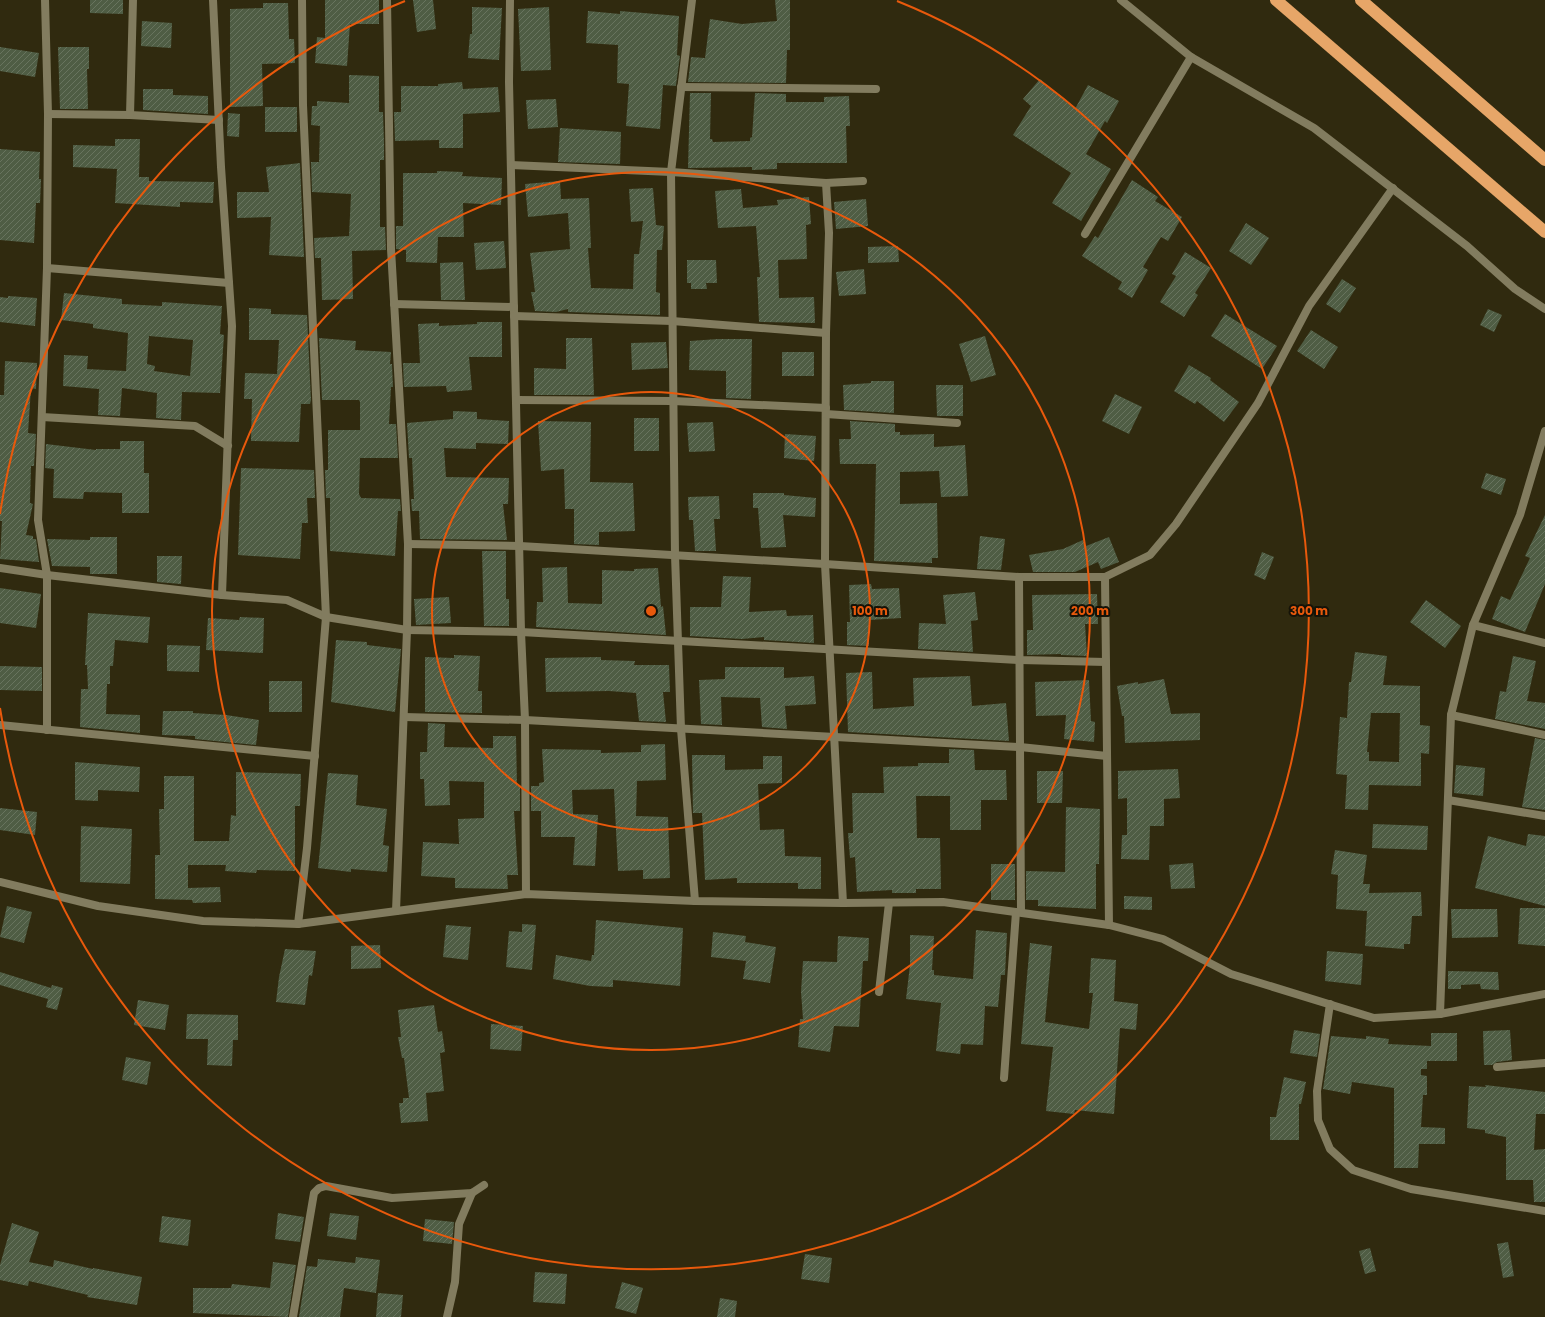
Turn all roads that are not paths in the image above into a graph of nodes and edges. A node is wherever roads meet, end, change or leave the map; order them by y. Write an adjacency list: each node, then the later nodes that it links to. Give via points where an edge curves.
1 (46, 0): 14 (street)
2 (133, 0): 15 (street)
3 (214, 0): 16 (street)
4 (302, 0): 49 (street, via 303,105)
5 (387, 0): 27 (street, via 390,241)
6 (510, 0): 18 (street)
7 (692, 0): 12 (street)
8 (1121, 0): 11 (street)
9 (1276, 0): 23 (highway)
10 (1361, 0): 17 (highway)
11 (1190, 57): 22 (street, via 1314,128); 24 (street)
12 (681, 87): 13 (street); 19 (street)
13 (876, 89)
14 (48, 114): 15 (street); 25 (street)
15 (130, 116): 16 (street)
16 (218, 120): 26 (street)
17 (1545, 160)
18 (510, 165): 19 (street); 28 (street)
19 (671, 172): 21 (street); 31 (street)
20 (863, 181): 21 (street)
21 (826, 183): 32 (street, via 829,233)
22 (1393, 188): 29 (street, via 1467,246 1515,289); 47 (street, via 1309,306 1258,403 1176,524 1150,555)
23 (1545, 232)
24 (1085, 234)
25 (47, 268): 26 (street); 36 (street)
26 (229, 283): 39 (street, via 232,326)
27 (394, 304): 28 (street); 40 (street)
28 (514, 307): 30 (street)
29 (1545, 309)
30 (514, 316): 31 (street); 33 (street)
31 (672, 321): 32 (street); 34 (street)
32 (826, 333): 35 (street)
33 (516, 400): 34 (street); 41 (street)
34 (673, 401): 35 (street); 42 (street)
35 (826, 411): 37 (street); 43 (street)
36 (42, 417): 39 (street, via 194,426); 45 (street, via 38,520)
37 (957, 423)
38 (1545, 431): 50 (street, via 1520,515)
39 (228, 446): 48 (street)
40 (408, 544): 41 (street); 51 (street)
41 (520, 546): 42 (street); 52 (street)
42 (675, 555): 43 (street); 53 (street)
43 (825, 564): 46 (street); 55 (street)
44 (0, 568): 45 (street)
45 (48, 575): 48 (street); 63 (street)
46 (1019, 577): 47 (street); 56 (street)
47 (1104, 577): 57 (street)
48 (222, 595): 49 (street, via 288,600)
49 (326, 617): 51 (street); 67 (street)
50 (1473, 625): 54 (street); 58 (street)
51 (407, 630): 52 (street); 59 (street)
52 (521, 632): 53 (street); 60 (street)
53 (678, 640): 55 (street); 62 (street)
54 (1545, 643)
55 (829, 650): 56 (street); 65 (street)
56 (1020, 660): 57 (street); 66 (street)
57 (1106, 662): 68 (street)
58 (1451, 715): 64 (street); 69 (street)
59 (404, 717): 60 (street); 76 (street)
60 (525, 720): 62 (street); 72 (street)
61 (0, 725): 63 (street)
62 (681, 729): 65 (street); 73 (street)
63 (47, 730): 67 (street)
64 (1545, 735)
65 (833, 737): 66 (street); 74 (street)
66 (1020, 747): 68 (street); 77 (street)
67 (315, 756): 78 (street)
68 (1107, 756): 79 (street)
69 (1448, 800): 70 (street); 83 (street)
70 (1545, 816)
71 (0, 882): 78 (street, via 98,906 203,921)
72 (526, 894): 73 (street); 76 (street)
73 (695, 901): 74 (street)
74 (843, 903): 75 (street)
75 (889, 903): 77 (street, via 943,902); 80 (street)
76 (396, 911): 78 (street)
77 (1018, 912): 79 (street); 86 (street)
78 (298, 924)
79 (1109, 925): 82 (street, via 1163,940 1231,974)
80 (879, 992)
81 (1545, 994): 83 (street)
82 (1330, 1004): 83 (street, via 1374,1018); 89 (street, via 1316,1091 1318,1120 1330,1148 1353,1170 1410,1189)
83 (1440, 1014)
84 (1545, 1063): 85 (street)
85 (1497, 1067)
86 (1004, 1078)
87 (484, 1185): 88 (street)
88 (472, 1193): 90 (street, via 392,1198 326,1186 319,1188 314,1193); 91 (street, via 460,1224 455,1282)
89 (1545, 1211)
90 (293, 1317)
91 (447, 1317)

